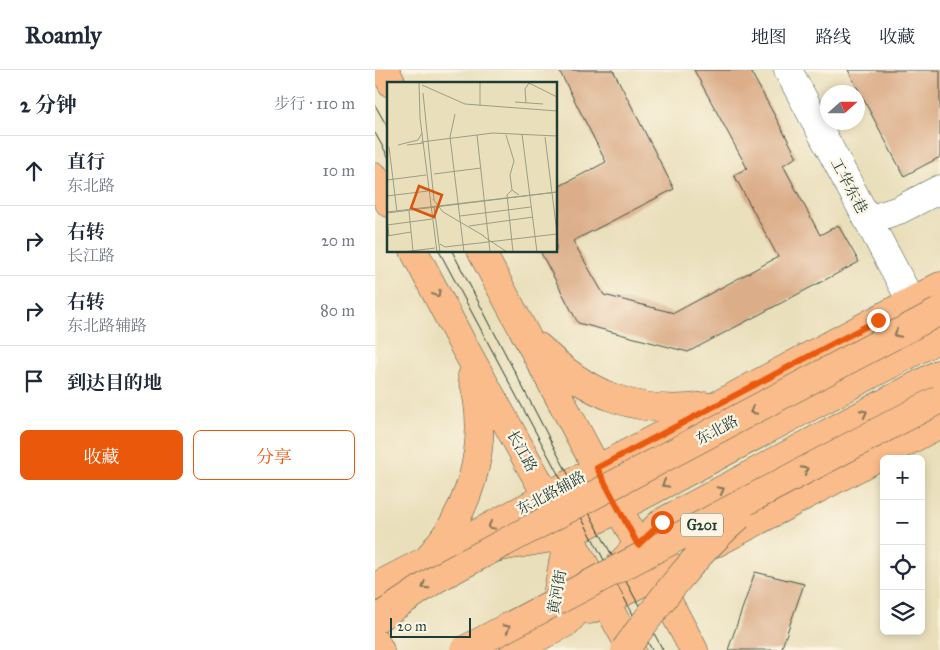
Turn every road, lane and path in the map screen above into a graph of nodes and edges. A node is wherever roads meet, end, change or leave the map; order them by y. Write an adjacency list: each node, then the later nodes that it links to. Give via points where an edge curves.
1 (385, 70): 3 (main road)
2 (788, 70): 7 (street, 工华东巷)
3 (391, 82)
4 (375, 177): 6 (main road)
5 (940, 189): 7 (street, via 899,210)
6 (387, 199)
7 (867, 220): 11 (street, 工华东巷)
8 (415, 252): 15 (main road, 长江路, one-way to 15)
9 (482, 252): 13 (main road)
10 (940, 286): 11 (main road, 东北路辅路)
11 (911, 302): 18 (main road, 东北路辅路)
12 (940, 312): 32 (main road, 东北路, one-way to 32, bridge, via 437,579)
13 (523, 330): 18 (main road, via 551,359 607,396 641,406 680,410); 20 (main road)
14 (937, 336): 24 (main road, 东北路, one-way to 24)
15 (461, 341): 22 (main road, 长江路); 27 (main road, via 480,419 479,451 469,490 453,525)
16 (940, 373): 23 (main road, one-way to 16)
17 (940, 399): 21 (main road, G201, one-way to 17, bridge)
18 (719, 404): 20 (main road, 东北路辅路)
19 (940, 424): 28 (main road)
20 (597, 468): 22 (main road, 东北路辅路); 24 (main road)
21 (771, 488): 35 (main road, bridge, via 693,561); 37 (main road, G201, one-way to 21, bridge)
22 (546, 495): 25 (main road, 长江路); 27 (main road, 东北路辅路, one-way to 27)
23 (694, 504): 26 (main road, via 662,522); 28 (main road)
24 (618, 509): 25 (main road, 东北路); 26 (main road)
25 (568, 535): 27 (main road, 东北路); 31 (main road, 长江路); 33 (main road, 黄河街)
26 (638, 545): 28 (main road); 31 (main road)
27 (427, 560): 29 (main road, 东北路)
28 (660, 573): 30 (main road); 39 (main road)
29 (375, 587)
30 (631, 588): 31 (main road); 35 (main road)
31 (602, 595): 33 (main road); 35 (main road, 长江路)
32 (375, 620)
33 (554, 635): 38 (main road)
34 (375, 641): 36 (main road)
35 (624, 645)
36 (380, 650)
37 (464, 650)
38 (515, 650)
39 (695, 650)

